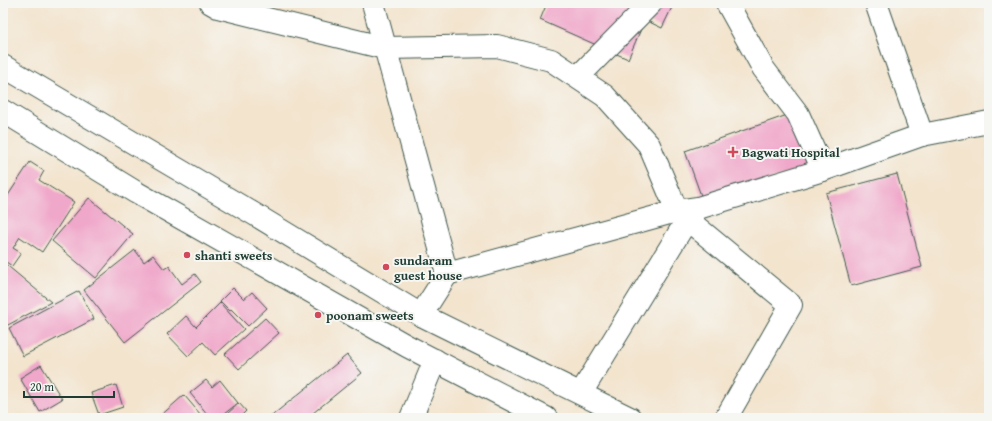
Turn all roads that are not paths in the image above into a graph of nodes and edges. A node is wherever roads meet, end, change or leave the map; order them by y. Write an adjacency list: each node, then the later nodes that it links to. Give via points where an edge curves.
1 (211, 3): 6 (street, via 218,7)
2 (651, 3): 8 (street)
3 (727, 3): 12 (street, via 763,68 798,114)
4 (369, 7): 6 (street)
5 (876, 8): 11 (street)
6 (385, 48): 8 (street, via 497,46 552,60); 14 (street)
7 (3, 66): 15 (street)
8 (578, 77): 13 (street, via 605,96 649,145)
9 (3, 111): 16 (street, via 137,193)
10 (989, 122): 11 (street)
11 (922, 135): 12 (street)
12 (823, 170): 13 (street)
13 (687, 213): 14 (street); 17 (street); 21 (street, via 792,305)
14 (448, 274): 15 (street)
15 (421, 315): 17 (street)
16 (435, 360): 18 (street); 19 (street)
17 (581, 393): 20 (street)
18 (411, 418)
19 (546, 418)
20 (630, 418)
21 (726, 418)

